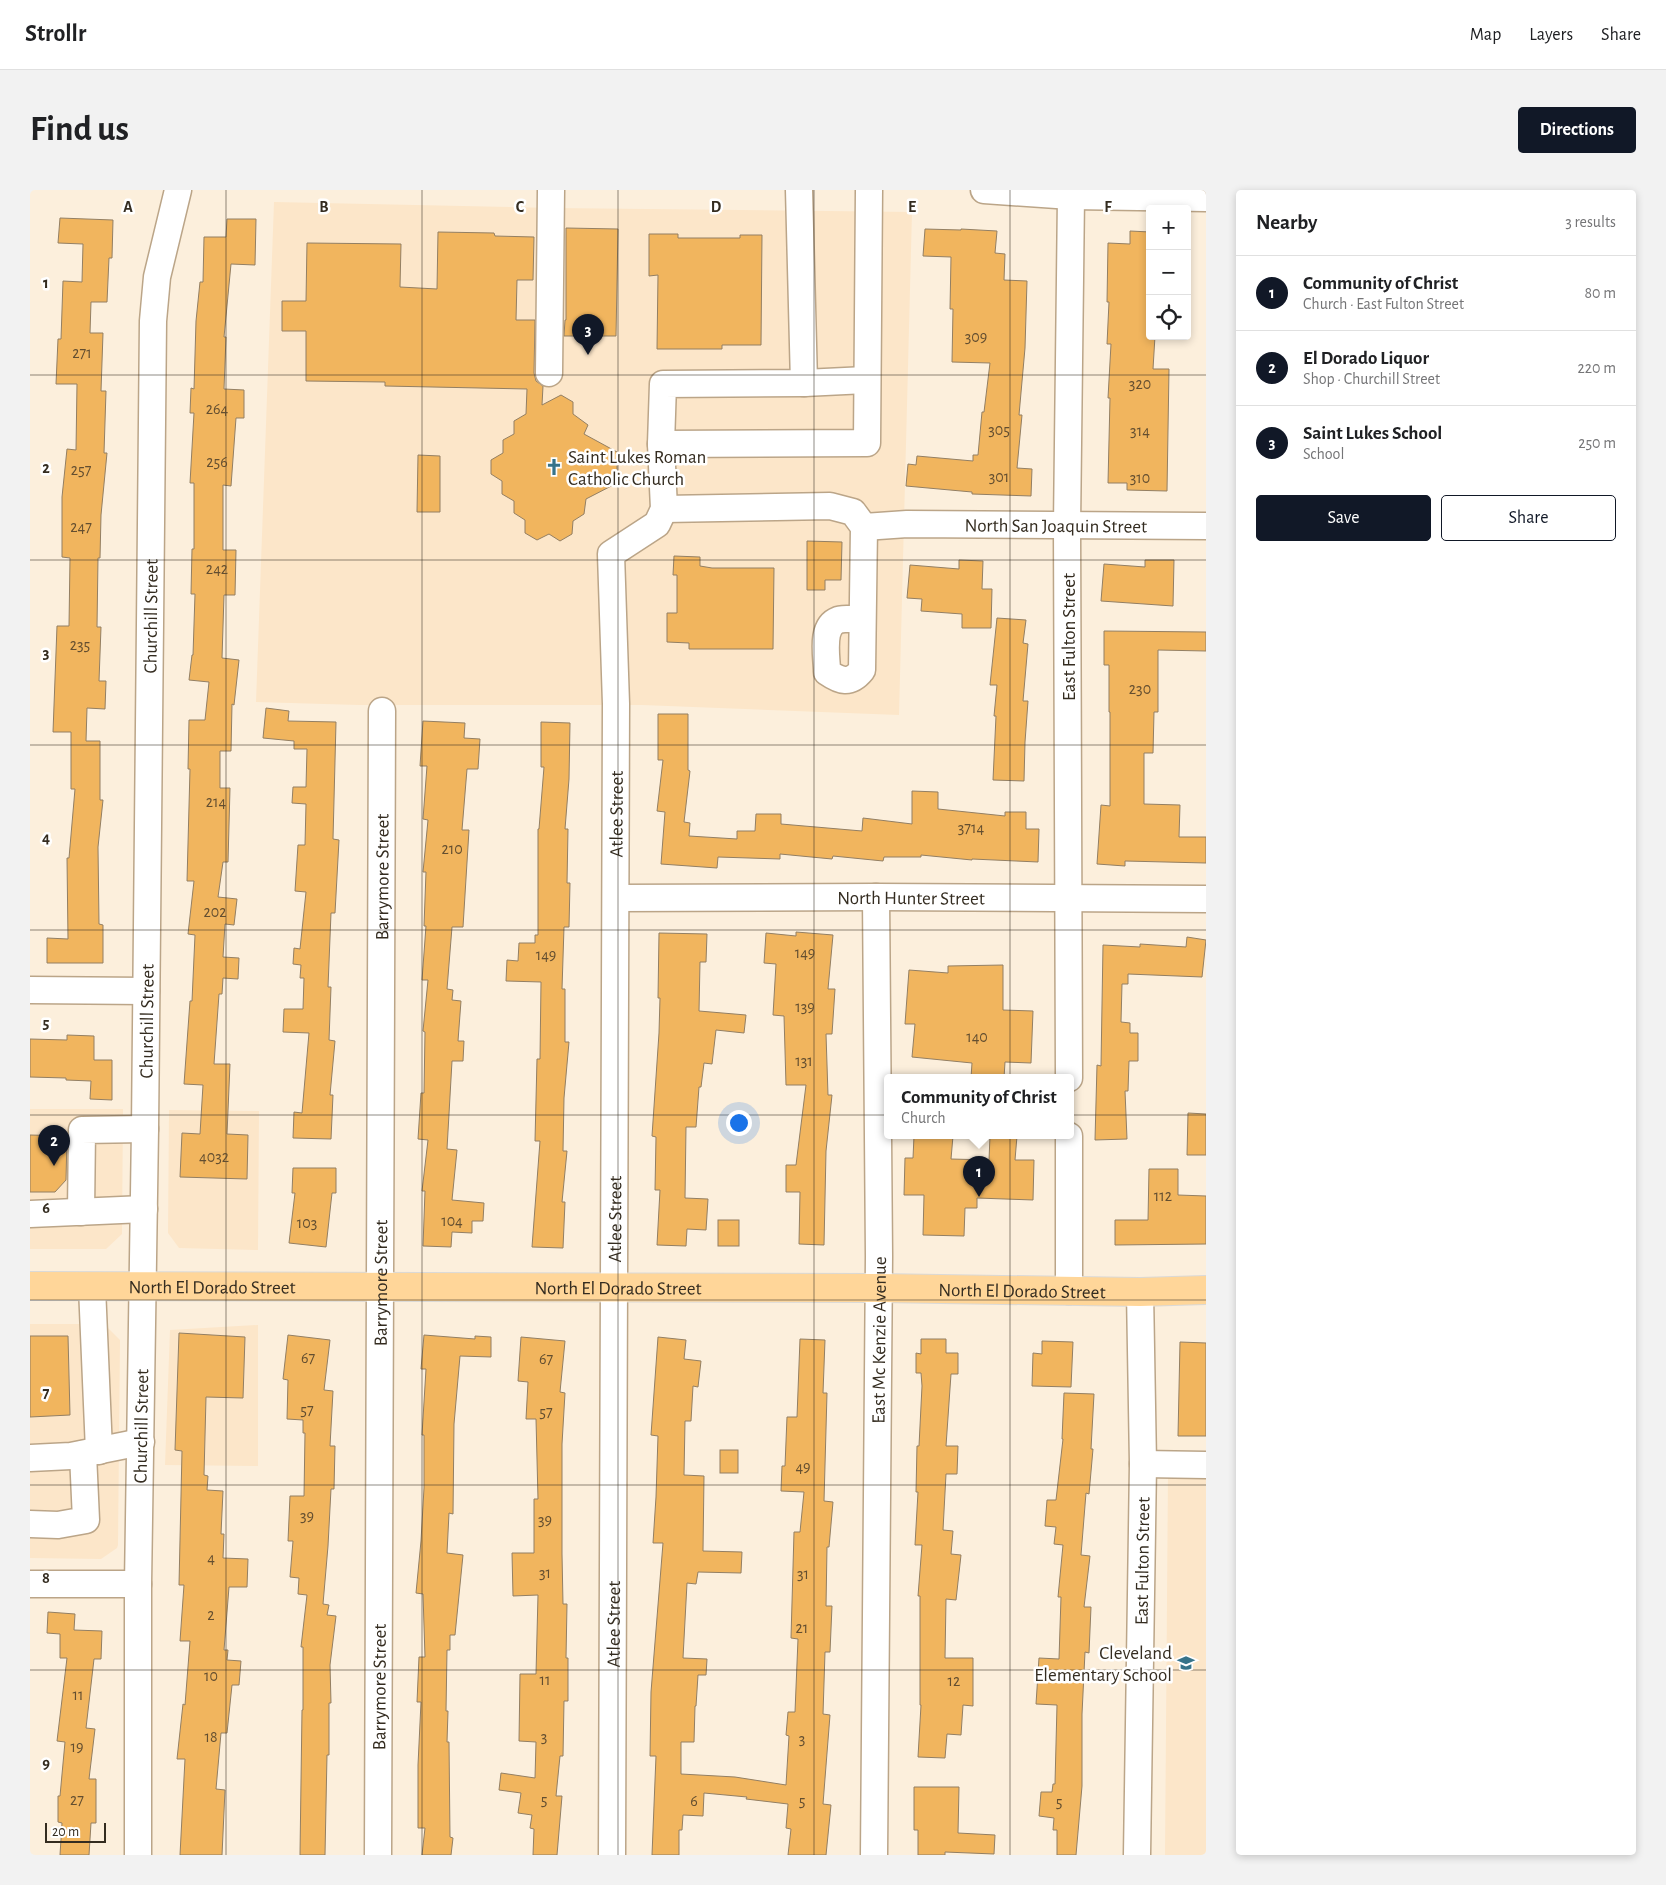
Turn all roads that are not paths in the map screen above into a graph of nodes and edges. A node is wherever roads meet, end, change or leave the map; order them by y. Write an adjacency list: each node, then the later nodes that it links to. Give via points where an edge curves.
1 (178, 190): 24 (street, Churchill Street, via 157,277 153,320)
2 (551, 190): 9 (street)
3 (799, 190): 11 (street)
4 (869, 190): 10 (street)
5 (984, 190): 7 (street)
6 (1136, 194): 7 (street); 8 (street)
7 (1071, 196): 14 (street, East Fulton Street)
8 (1206, 198)
9 (549, 373)
10 (866, 380): 11 (street); 12 (street, via 867,443)
11 (804, 382): 12 (street, via 663,384)
12 (660, 444): 13 (street)
13 (664, 509): 16 (street, via 830,506 853,512); 20 (street, Atlee Street, via 657,524 611,554 616,704)
14 (1067, 526): 15 (street, North San Joaquin Street); 16 (street, North San Joaquin Street, via 907,524); 21 (street, East Fulton Street)
15 (1206, 526)
16 (864, 527): 17 (street)
17 (862, 619)
18 (382, 711): 32 (street, Barrymore Street)
19 (876, 897): 20 (street, North Hunter Street); 21 (street, North Hunter Street); 36 (street, East Mc Kenzie Avenue)
20 (616, 898): 35 (street, Atlee Street)
21 (1070, 898): 22 (street, North Hunter Street); 25 (street, East Fulton Street)
22 (1206, 899)
23 (30, 990): 24 (street)
24 (146, 991): 26 (street, Churchill Street)
25 (1069, 1074)
26 (146, 1129): 28 (street, Churchill Street); 29 (street, via 82,1130)
27 (1069, 1139): 38 (street)
28 (144, 1209): 29 (street); 34 (street, Churchill Street)
29 (81, 1212): 30 (street)
30 (30, 1214)
31 (30, 1286): 33 (main road, North El Dorado Street)
32 (381, 1286): 34 (main road, North El Dorado Street); 35 (main road, North El Dorado Street); 50 (street, Barrymore Street)
33 (92, 1287): 34 (main road, North El Dorado Street); 41 (street)
34 (143, 1287): 40 (street, Churchill Street)
35 (614, 1287): 36 (main road, North El Dorado Street); 51 (street, Atlee Street)
36 (879, 1288): 38 (main road, North El Dorado Street); 52 (street, East Mc Kenzie Avenue)
37 (1206, 1290): 39 (main road, North El Dorado Street)
38 (1069, 1291): 39 (main road, North El Dorado Street)
39 (1140, 1292): 43 (street, East Fulton Street)
40 (141, 1442): 41 (street); 47 (street, Churchill Street)
41 (91, 1452): 42 (street); 45 (street, via 86,1520 58,1525)
42 (30, 1458)
43 (1143, 1464): 44 (street); 48 (street, East Fulton Street)
44 (1206, 1465)
45 (30, 1524)
46 (30, 1584): 47 (street)
47 (138, 1584): 49 (street, Churchill Street)
48 (1137, 1843)
49 (138, 1855)
50 (378, 1855)
51 (612, 1855)
52 (874, 1855)

